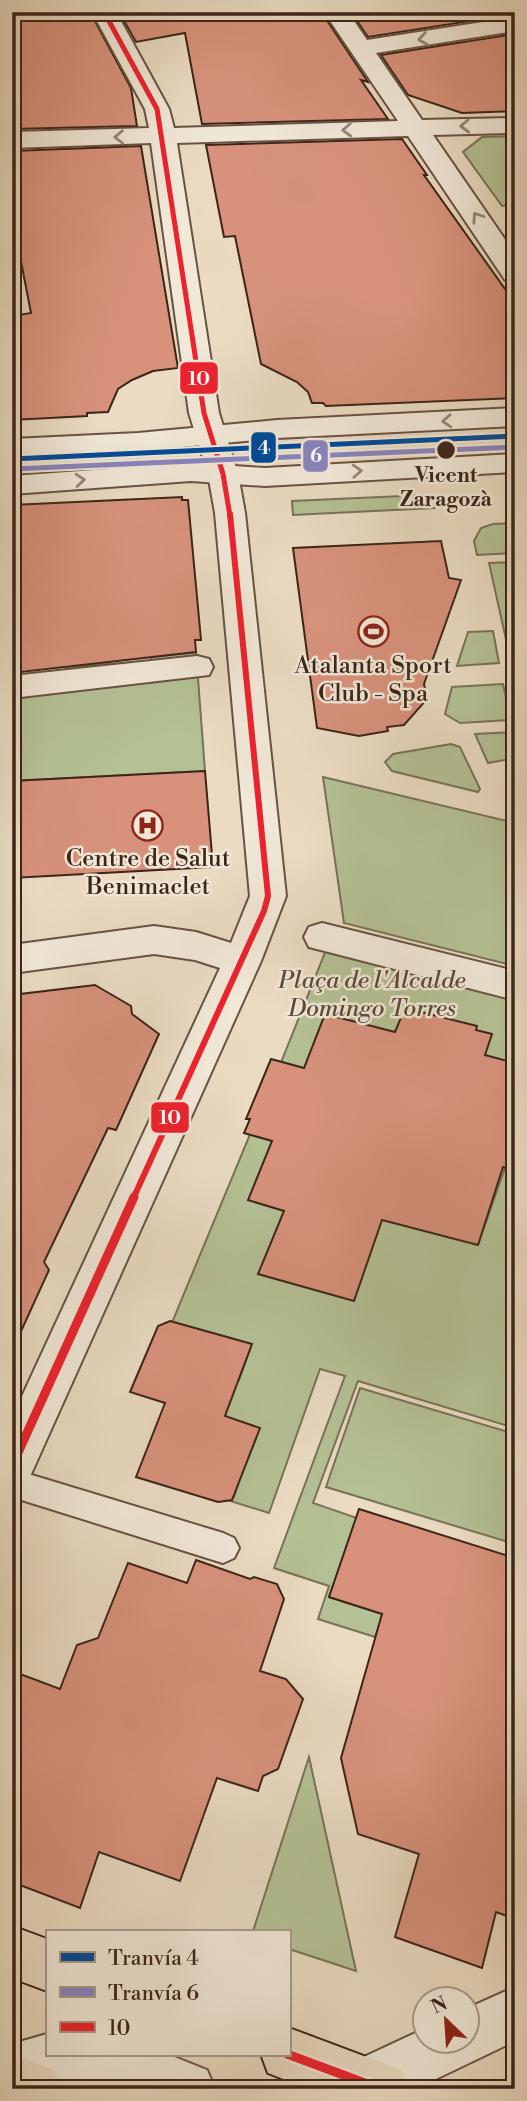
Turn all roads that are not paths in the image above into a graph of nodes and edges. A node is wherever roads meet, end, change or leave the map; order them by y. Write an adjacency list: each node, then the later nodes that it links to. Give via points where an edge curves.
1 (104, 12): 7 (street, via 157,109)
2 (336, 12): 4 (street)
3 (515, 24): 4 (street, one-way to 4)
4 (362, 48): 6 (street)
5 (515, 125): 6 (street, one-way to 6)
6 (415, 128): 7 (street, one-way to 7); 9 (street, one-way to 6)
7 (163, 136): 8 (street, one-way to 8); 11 (street)
8 (12, 140)
9 (515, 274)
10 (515, 417): 11 (street, one-way to 11)
11 (210, 434): 12 (street); 14 (street)
12 (12, 448)
13 (515, 463): 14 (street, one-way to 13, via 265,477)
14 (223, 474): 15 (street, one-way to 14); 20 (street, via 268,895)
15 (12, 485)
16 (197, 667): 17 (street)
17 (12, 687)
18 (322, 937): 21 (street)
19 (12, 959): 20 (street, via 154,940 196,946)
20 (242, 961): 22 (street)
21 (515, 986)
22 (12, 1466)
23 (12, 1483): 24 (lane)
24 (223, 1548)
25 (12, 1952): 26 (main road)
26 (46, 1965)
27 (515, 2013): 28 (street)
28 (482, 2029)
29 (290, 2055): 33 (main road)
30 (428, 2056): 33 (street)
31 (12, 2071): 35 (street, via 63,2057 94,2056)
32 (12, 2080): 34 (main road)
33 (368, 2087)
34 (35, 2089)
35 (188, 2089)

